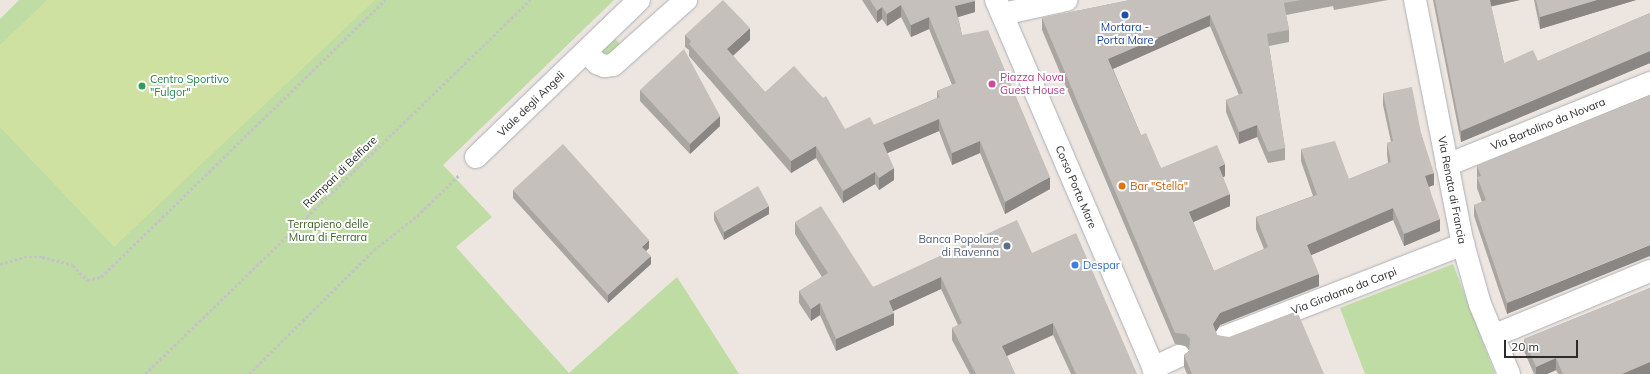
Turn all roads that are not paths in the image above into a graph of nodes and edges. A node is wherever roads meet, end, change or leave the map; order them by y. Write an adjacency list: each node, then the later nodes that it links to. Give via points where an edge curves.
1 (639, 0): 6 (street, Viale degli Angeli)
2 (686, 0): 6 (street, via 613,65 604,66 597,63)
3 (1066, 0): 5 (street)
4 (1415, 0): 9 (street, Via Renata di Francia)
5 (1000, 7): 15 (street, Corso Porta Mare)
6 (586, 51): 8 (street, Viale degli Angeli)
7 (1650, 83): 9 (street, Via Bartolino da Novara)
8 (476, 157)
9 (1447, 165): 10 (street, Via Renata di Francia)
10 (1462, 244): 12 (street, Via Renata di Francia); 13 (street, Via Girolamo da Carpi)
11 (1650, 271): 12 (street)
12 (1493, 336): 16 (street, Via Renata di Francia)
13 (1224, 337)
14 (1180, 356): 15 (street)
15 (1155, 371)
16 (1509, 374)

